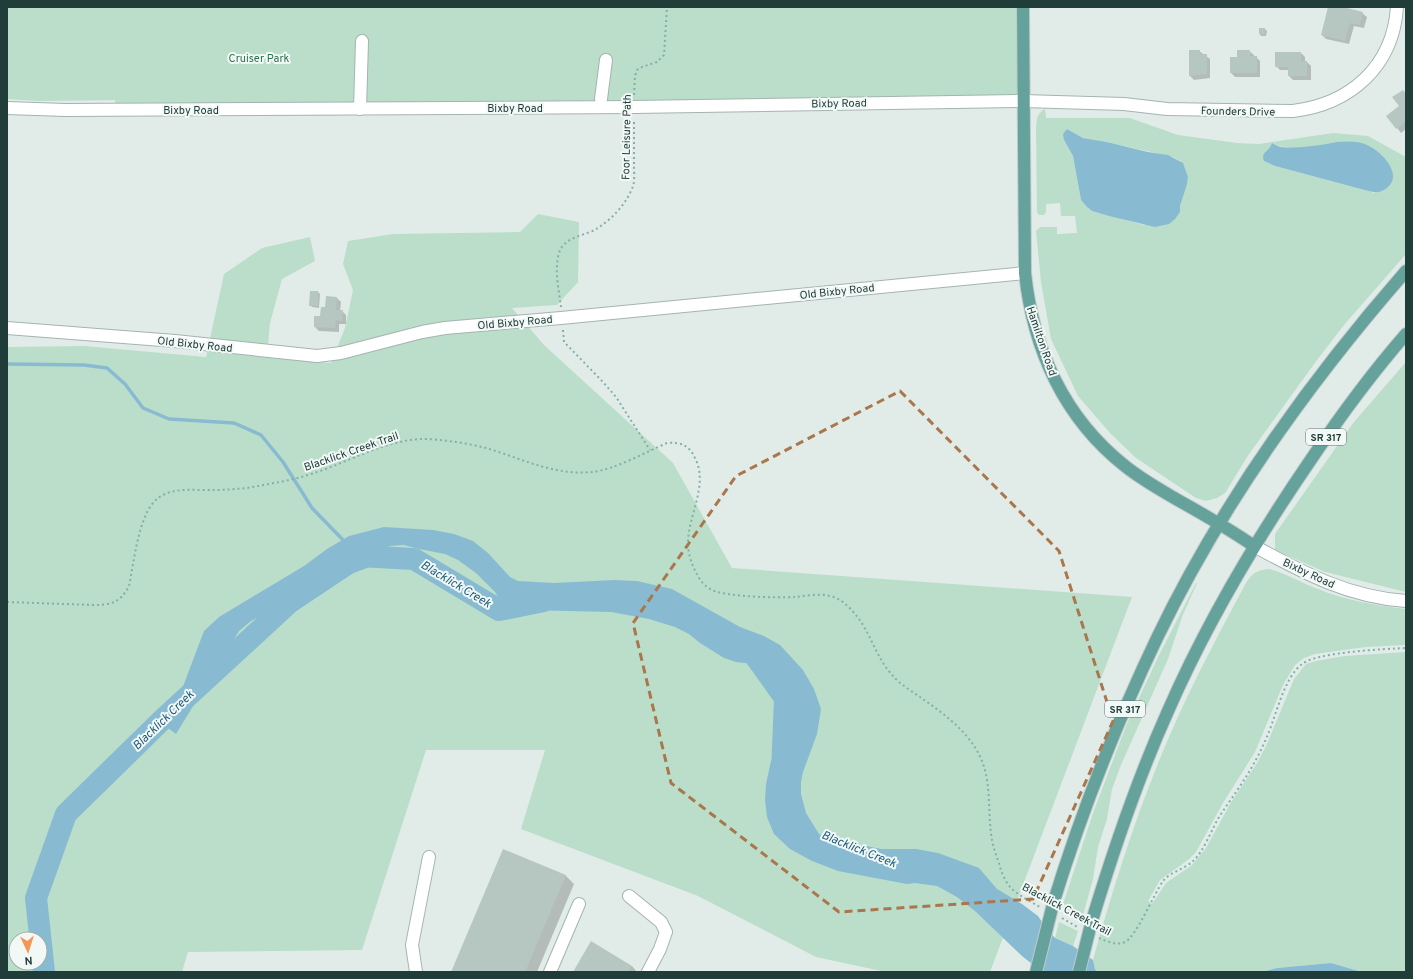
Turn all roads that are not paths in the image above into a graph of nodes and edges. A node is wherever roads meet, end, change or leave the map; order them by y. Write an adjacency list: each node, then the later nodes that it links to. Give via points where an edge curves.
1 (1023, 7): 7 (main road, Hamilton Road)
2 (1397, 7): 3 (street, Founders Drive)
3 (1401, 21): 7 (street, Founders Drive, via 1380,60 1361,82 1334,101 1310,109 1280,112 1192,110)
4 (362, 41): 9 (street)
5 (606, 60): 6 (street)
6 (601, 99)
7 (1023, 100): 9 (street, Bixby Road); 11 (main road, Hamilton Road)
8 (7, 108): 9 (street, Bixby Road)
9 (360, 109)
10 (1406, 271): 14 (main road, SR 317, via 1312,387)
11 (1025, 273): 12 (street, Old Bixby Road, via 445,328 341,353 317,356 175,341); 14 (main road, Hamilton Road, via 1027,297 1047,364 1062,394 1082,423 1096,440 1126,467)
12 (7, 328)
13 (1406, 334): 15 (main road, SR 317, via 1352,401 1290,489)
14 (1219, 524): 15 (main road, Bixby Road); 23 (main road, SR 317, bridge, via 1158,636 1127,702 1049,907)
15 (1254, 546): 16 (street, Bixby Road, via 1331,585 1365,595); 24 (main road, SR 317, bridge, via 1226,594 1168,710 1113,851 1088,929)
16 (1406, 601)
17 (429, 858): 20 (street, via 412,945)
18 (629, 896): 22 (street, via 661,922 666,932)
19 (579, 904): 21 (street)
20 (416, 972)
21 (550, 972)
22 (648, 972)
23 (1036, 972)
24 (1079, 972)

